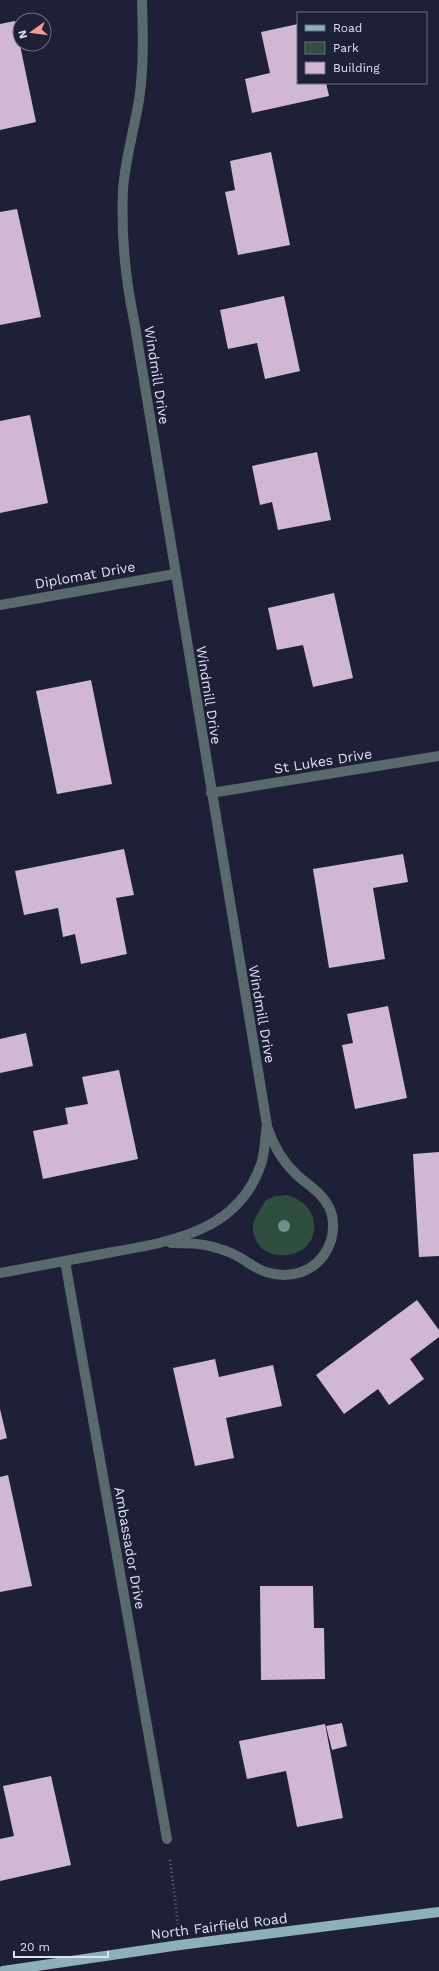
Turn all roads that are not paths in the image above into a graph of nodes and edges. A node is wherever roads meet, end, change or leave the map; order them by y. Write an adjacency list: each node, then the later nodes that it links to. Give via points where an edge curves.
1 (142, 0): 2 (street, Windmill Drive, via 143,42 139,99 123,189 123,248 127,288)
2 (175, 574): 3 (street, Diplomat Drive); 5 (street, Windmill Drive)
3 (0, 605)
4 (439, 756): 5 (street, St Lukes Drive)
5 (211, 793): 6 (street, Windmill Drive)
6 (267, 1125): 7 (street, Windmill Drive, via 262,1162 244,1196 211,1226); 7 (street, via 273,1143 284,1161 320,1192 330,1208 333,1234 329,1247 321,1259 302,1272 279,1276 264,1272 238,1256 215,1247)
7 (165, 1243): 8 (street, Windmill Drive)
8 (65, 1262): 9 (street, Windmill Drive); 10 (street, Ambassador Drive)
9 (0, 1273)
10 (167, 1839)
11 (439, 1912): 12 (main road, North Fairfield Road, via 180,1945)
12 (3, 1971)

